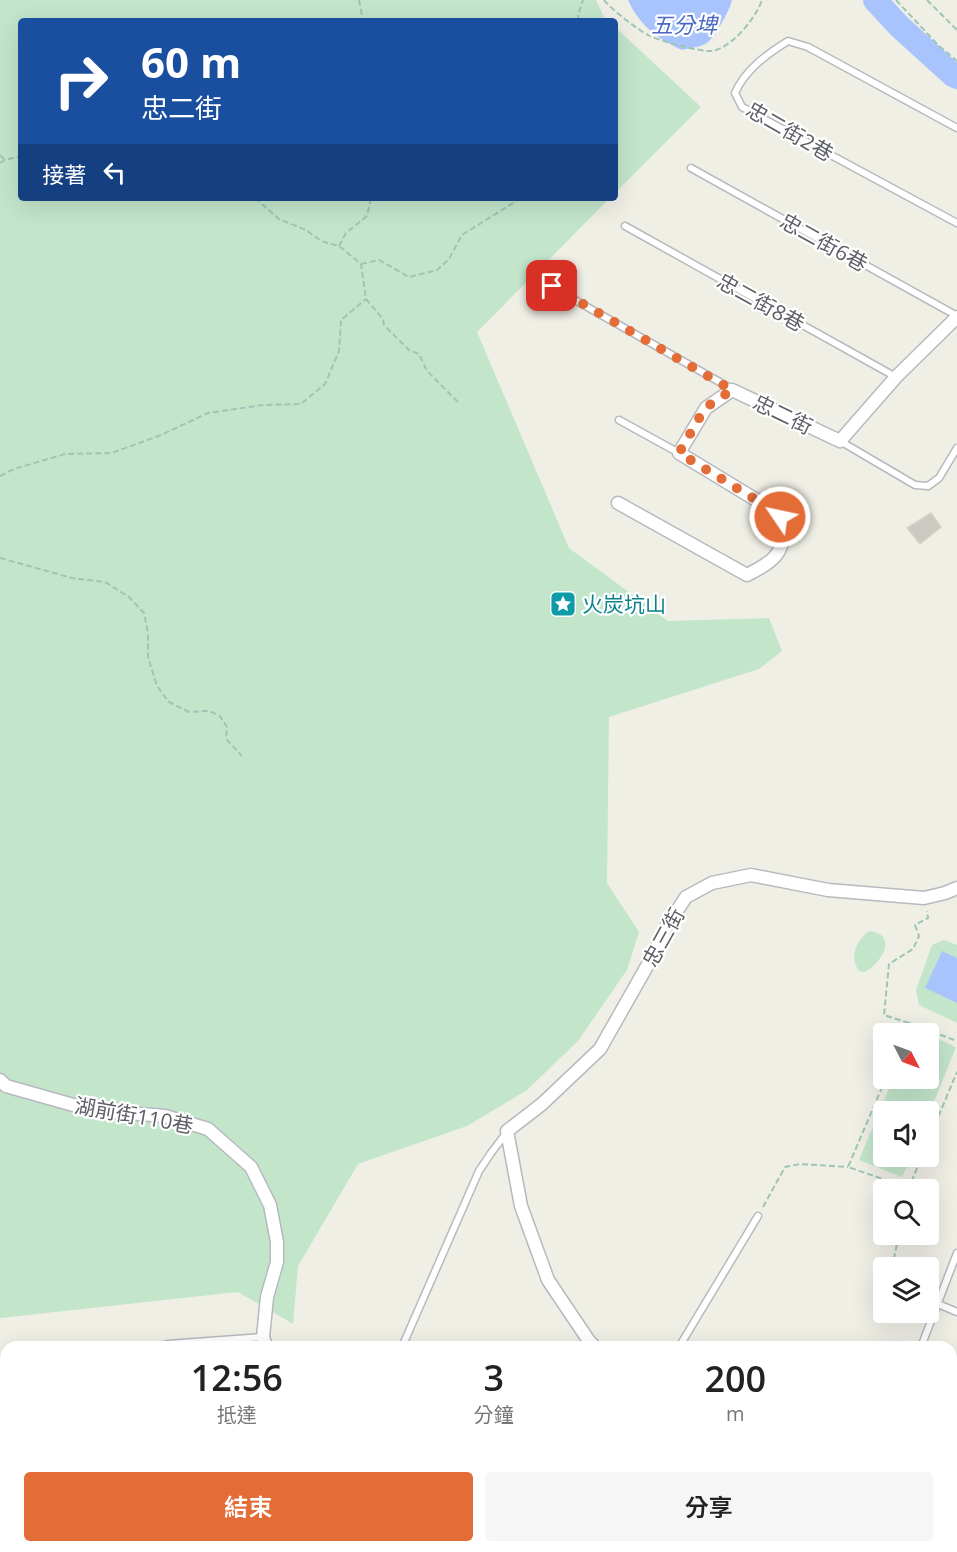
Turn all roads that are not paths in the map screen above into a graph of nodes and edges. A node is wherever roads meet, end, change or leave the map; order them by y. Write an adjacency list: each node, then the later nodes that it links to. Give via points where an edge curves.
1 (957, 128): 3 (lane, 忠二街2巷, via 808,47 788,41 740,81 735,93 742,107)
2 (691, 168): 6 (lane, 忠二街6巷)
3 (957, 223)
4 (625, 226): 7 (lane, 忠二街8巷)
5 (552, 286): 8 (lane)
6 (957, 316): 7 (street, 忠二街)
7 (896, 377): 10 (street, 忠二街)
8 (732, 390): 10 (street, 忠二街); 12 (street, 忠二街, via 705,408)
9 (619, 420): 12 (lane)
10 (840, 441): 11 (lane, via 915,484 928,486 939,477)
11 (957, 447)
12 (679, 453): 13 (street, via 780,517 786,525 785,536 780,551 768,565 747,575)
13 (618, 504)
14 (957, 888): 16 (street, 忠三街, via 924,898 828,890 751,875 712,883 695,892 687,897 665,929 600,1049)
15 (0, 1080): 23 (street, 湖前街110巷, via 6,1086 91,1110 165,1116 208,1129 251,1167 270,1205 277,1242 277,1262 267,1297)
16 (507, 1131): 24 (lane, 忠三街, via 479,1171); 25 (street, via 521,1206 548,1280)
17 (758, 1216): 26 (lane)
18 (957, 1252): 19 (lane)
19 (939, 1301)
20 (939, 1304): 21 (lane)
21 (957, 1312)
22 (930, 1323): 27 (lane)
23 (265, 1341)
24 (405, 1341)
25 (589, 1341)
26 (683, 1341)
27 (923, 1341)

